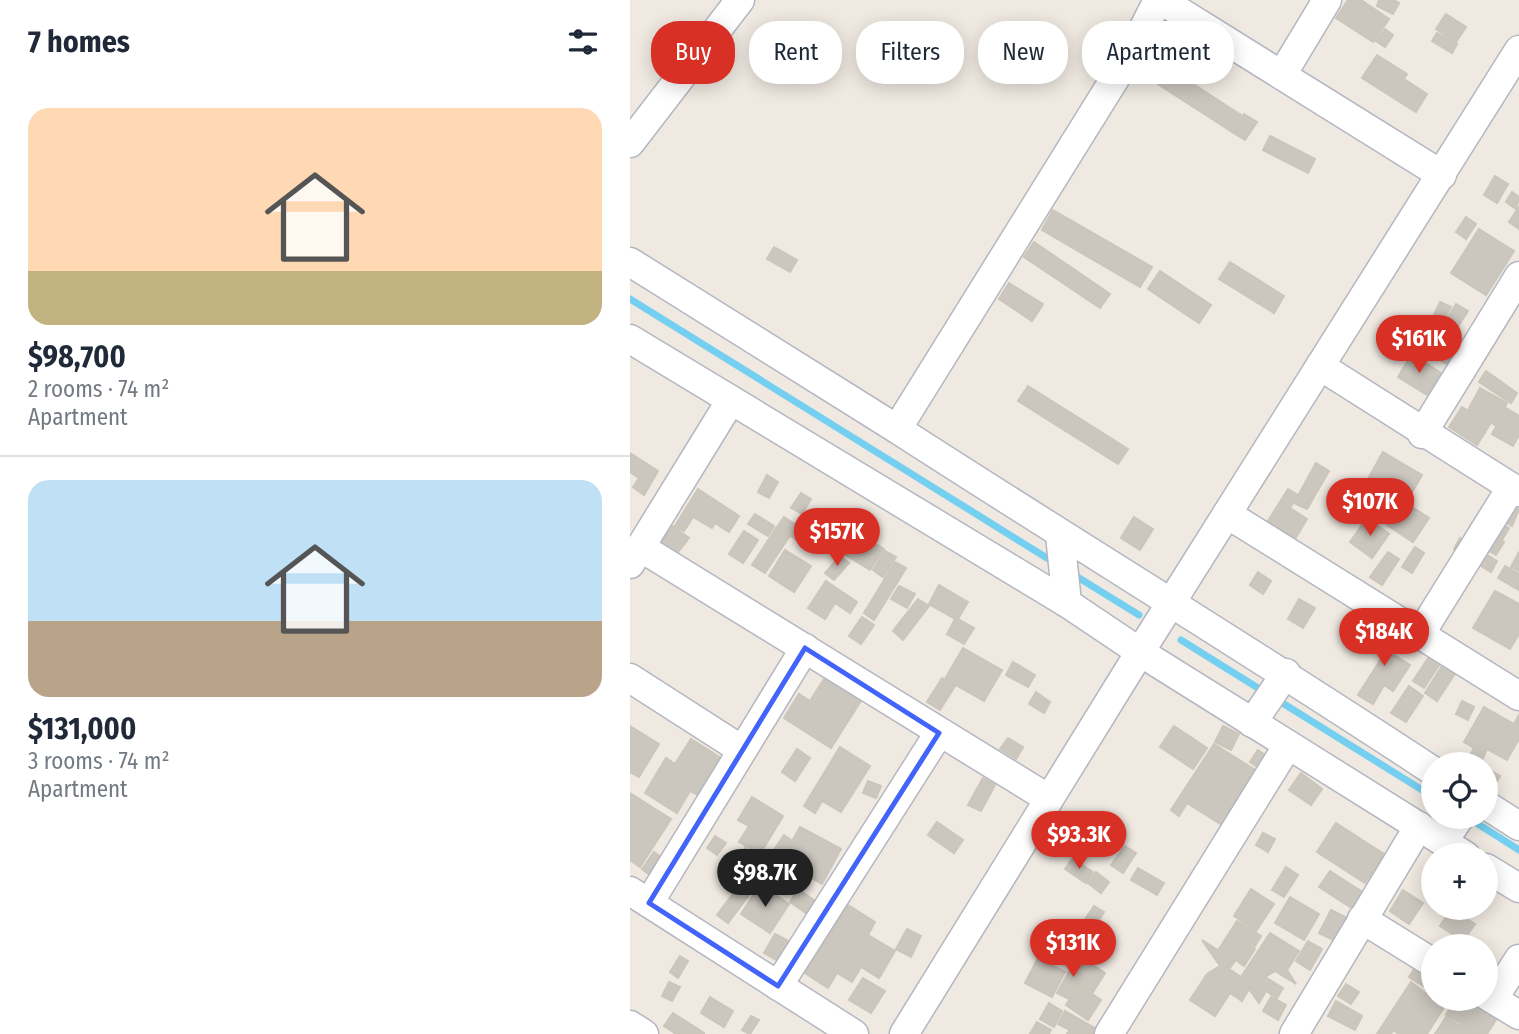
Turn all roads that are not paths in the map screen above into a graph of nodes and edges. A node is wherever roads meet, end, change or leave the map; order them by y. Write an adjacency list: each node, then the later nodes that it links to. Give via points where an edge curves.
1 (740, 0): 6 (street)
2 (1160, 0): 5 (street); 13 (street)
3 (1327, 0): 5 (street)
4 (1519, 50): 7 (street)
5 (1283, 74): 7 (street)
6 (630, 143)
7 (1442, 175): 11 (street)
8 (630, 262): 13 (street)
9 (1519, 276): 14 (street)
10 (630, 339): 12 (street)
11 (1320, 366): 14 (street); 16 (street)
12 (731, 400): 18 (street); 20 (street)
13 (897, 429): 17 (street)
14 (1422, 433): 15 (street)
15 (1515, 490): 21 (street)
16 (1227, 514): 19 (street); 21 (street)
17 (1060, 535): 19 (street); 20 (street)
18 (635, 555): 22 (street)
19 (1172, 602): 23 (street); 24 (street)
20 (1067, 603): 23 (street)
21 (1419, 636): 26 (street)
22 (805, 648): 28 (street); 30 (street)
23 (1139, 652): 27 (street); 32 (street)
24 (1286, 673): 27 (street); 31 (street)
25 (630, 678): 30 (street)
26 (1519, 696)
27 (1252, 723): 29 (street)
28 (939, 733): 32 (street); 43 (street)
29 (1288, 745): 34 (street); 51 (street)
30 (742, 750): 39 (street)
31 (1421, 763)
32 (1049, 799): 48 (street)
33 (1498, 813): 35 (street)
34 (1419, 826): 36 (street); 40 (street)
35 (1519, 826)
36 (1446, 843)
37 (1498, 875): 38 (street)
38 (1519, 888)
39 (639, 897): 43 (street)
40 (1362, 919): 41 (street); 52 (street)
41 (1421, 956)
42 (1519, 959): 44 (street)
43 (778, 986): 50 (street)
44 (1498, 987)
45 (1498, 1002): 46 (street)
46 (1519, 1015)
47 (630, 1025): 49 (street)
48 (906, 1033)
49 (644, 1034)
50 (854, 1034)
51 (1109, 1034)
52 (1294, 1034)

